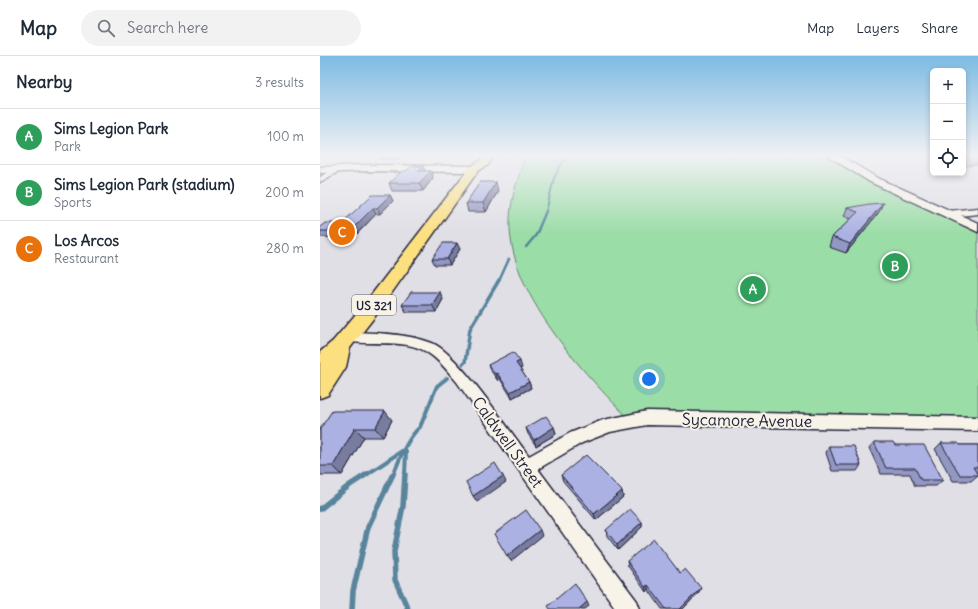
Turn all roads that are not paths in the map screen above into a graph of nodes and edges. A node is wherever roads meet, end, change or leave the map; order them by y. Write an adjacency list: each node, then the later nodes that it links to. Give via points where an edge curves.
1 (464, 182): 6 (main road, US 321)
2 (878, 182): 4 (main road)
3 (978, 211): 4 (street)
4 (948, 214): 5 (main road)
5 (978, 228)
6 (344, 342): 7 (main road, US 321); 8 (main road, US 321, via 335,367); 10 (street, Caldwell Street, via 390,339 412,342 435,350 462,378)
7 (320, 364)
8 (320, 388)
9 (978, 424): 10 (street, Sycamore Avenue, via 647,418 602,427 576,438)
10 (526, 467): 11 (street, Caldwell Street)
11 (629, 609)

